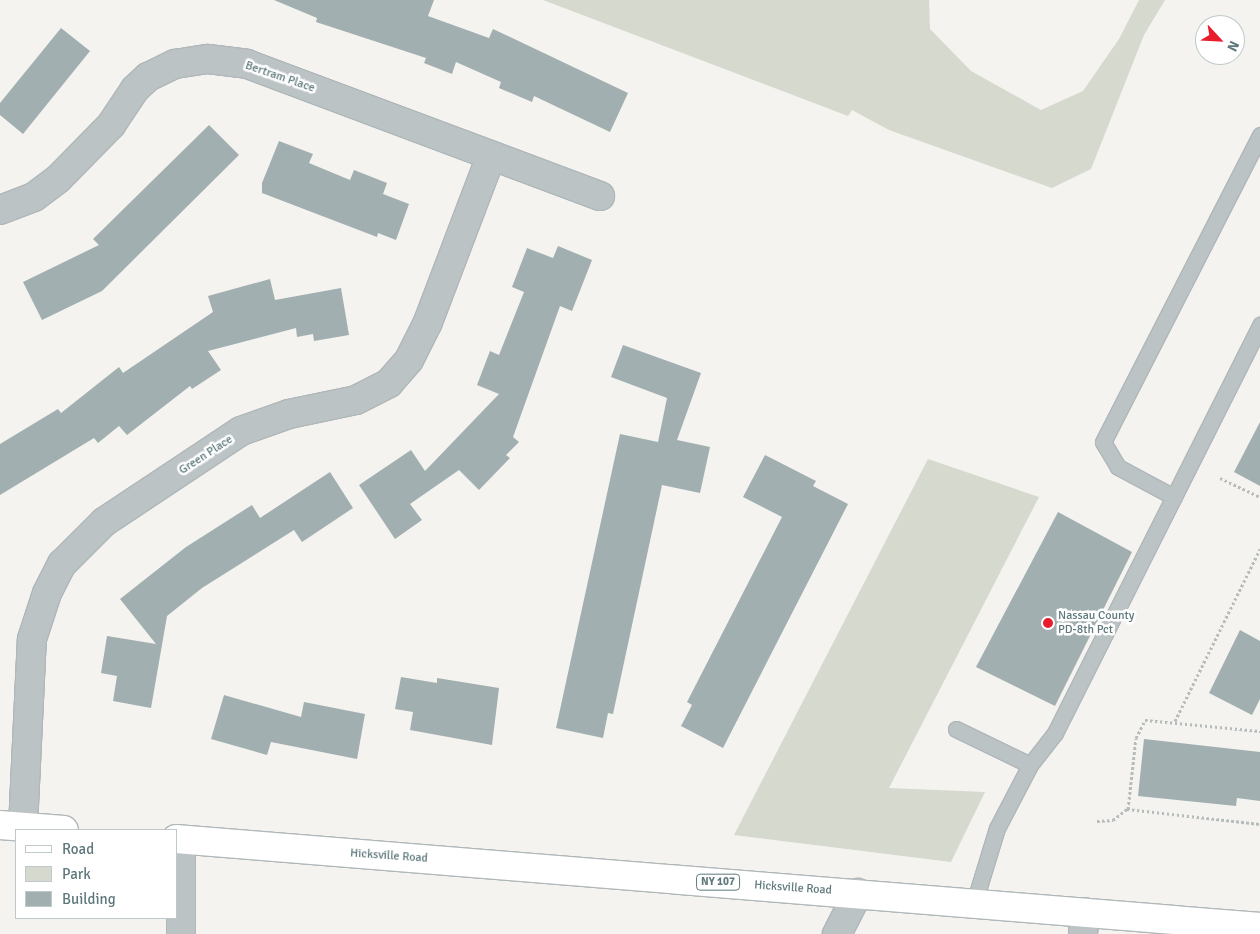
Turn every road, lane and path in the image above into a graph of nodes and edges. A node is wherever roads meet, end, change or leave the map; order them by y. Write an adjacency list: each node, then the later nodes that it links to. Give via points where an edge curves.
1 (1260, 135): 7 (lane, via 1103,442 1118,466)
2 (491, 156): 3 (street, Bertram Place); 4 (street, Bertram Place, via 247,64 208,59 175,64 148,77 135,89 111,125 58,179 34,197); 17 (street, Green Place, via 428,322 409,360 389,383 356,400 289,414 242,432 104,522 62,564 47,593 32,639)
3 (600, 196)
4 (0, 210)
5 (1260, 325): 7 (lane)
6 (1220, 478): 8 (path)
7 (1174, 497): 13 (lane, via 1055,733)
8 (1260, 497)
9 (1260, 549): 10 (path)
10 (1175, 721): 12 (path); 14 (path, via 1149,718 1142,724 1136,738)
11 (956, 729): 13 (lane)
12 (1260, 731)
13 (1030, 765): 21 (lane, via 997,828)
14 (1128, 809): 15 (path, via 1113,820); 16 (path)
15 (1097, 821)
16 (1260, 824)
17 (12, 826): 18 (main road)
18 (51, 829)
19 (179, 840): 20 (main road, Hicksville Road / NY 107); 24 (street)
20 (858, 893): 21 (main road, Hicksville Road / NY 107); 25 (street)
21 (974, 902): 22 (main road, Hicksville Road / NY 107)
22 (1084, 923): 23 (main road, Hicksville Road / NY 107)
23 (1260, 927)
24 (181, 934)
25 (837, 934)

